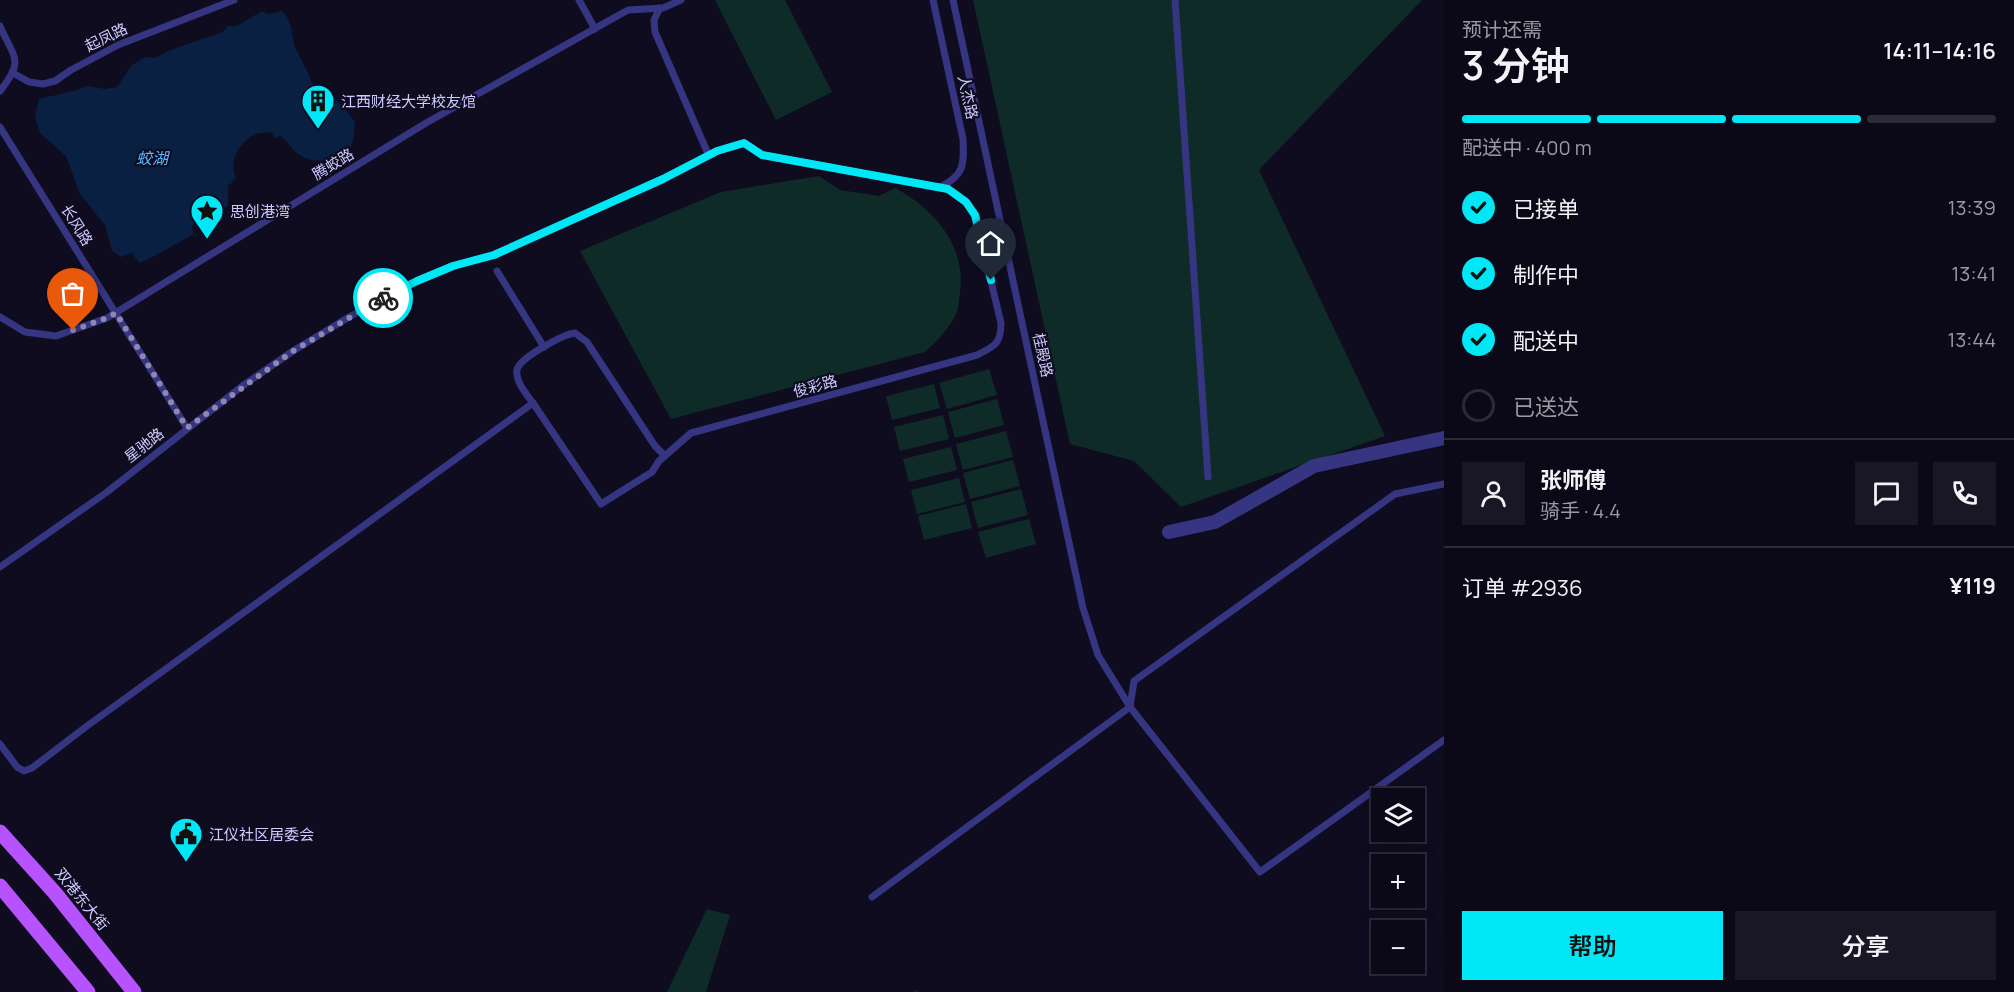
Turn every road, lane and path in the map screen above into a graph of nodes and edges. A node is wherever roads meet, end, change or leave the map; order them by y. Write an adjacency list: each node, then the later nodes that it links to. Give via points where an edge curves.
1 (234, 0): 10 (lane, 起凤路, via 118,45 55,81 29,82)
2 (579, 0): 9 (lane)
3 (681, 0): 7 (lane, 腾蛟路)
4 (933, 0): 14 (lane, 人杰路, via 964,159 963,167 951,182)
5 (953, 0): 27 (lane, 桂殿路, via 1083,608 1098,655)
6 (1175, 0): 23 (lane)
7 (660, 8): 9 (lane, 腾蛟路, via 628,10); 13 (lane, via 654,20 656,32)
8 (0, 26): 10 (lane, via 16,59)
9 (595, 29): 16 (lane, 腾蛟路, via 426,123)
10 (14, 73): 11 (lane)
11 (0, 91)
12 (0, 128): 16 (lane, 长风路)
13 (709, 156): 14 (lane, 星驰路, via 744,143 762,155); 20 (lane, 星驰路, via 494,255 417,281 293,351)
14 (938, 188): 22 (lane, 俊彩路, via 957,195 975,215 1001,323 1001,337 993,347 962,360 691,433)
15 (497, 271): 18 (lane)
16 (116, 313): 17 (lane, 腾蛟路, via 56,336 25,332); 20 (lane, 长风路)
17 (0, 317)
18 (544, 347): 19 (lane, via 518,366 516,374); 22 (lane, via 569,333 587,342)
19 (533, 403): 22 (lane, 俊彩路, via 601,504 652,472); 29 (lane, via 32,768 24,771 17,767)
20 (187, 428): 26 (lane, 星驰路, via 107,492)
21 (1444, 438): 25 (street, via 1314,466 1215,522)
22 (665, 456)
23 (1208, 477)
24 (1444, 484): 27 (lane, via 1395,494 1386,500 1134,681)
25 (1169, 532)
26 (0, 567)
27 (1130, 707): 28 (lane, 桂殿路, via 1260,872); 32 (lane)
28 (1444, 740)
29 (0, 744)
30 (0, 832): 34 (main road, 双港东大街)
31 (0, 886): 33 (main road)
32 (872, 897)
33 (88, 992)
34 (134, 992)

